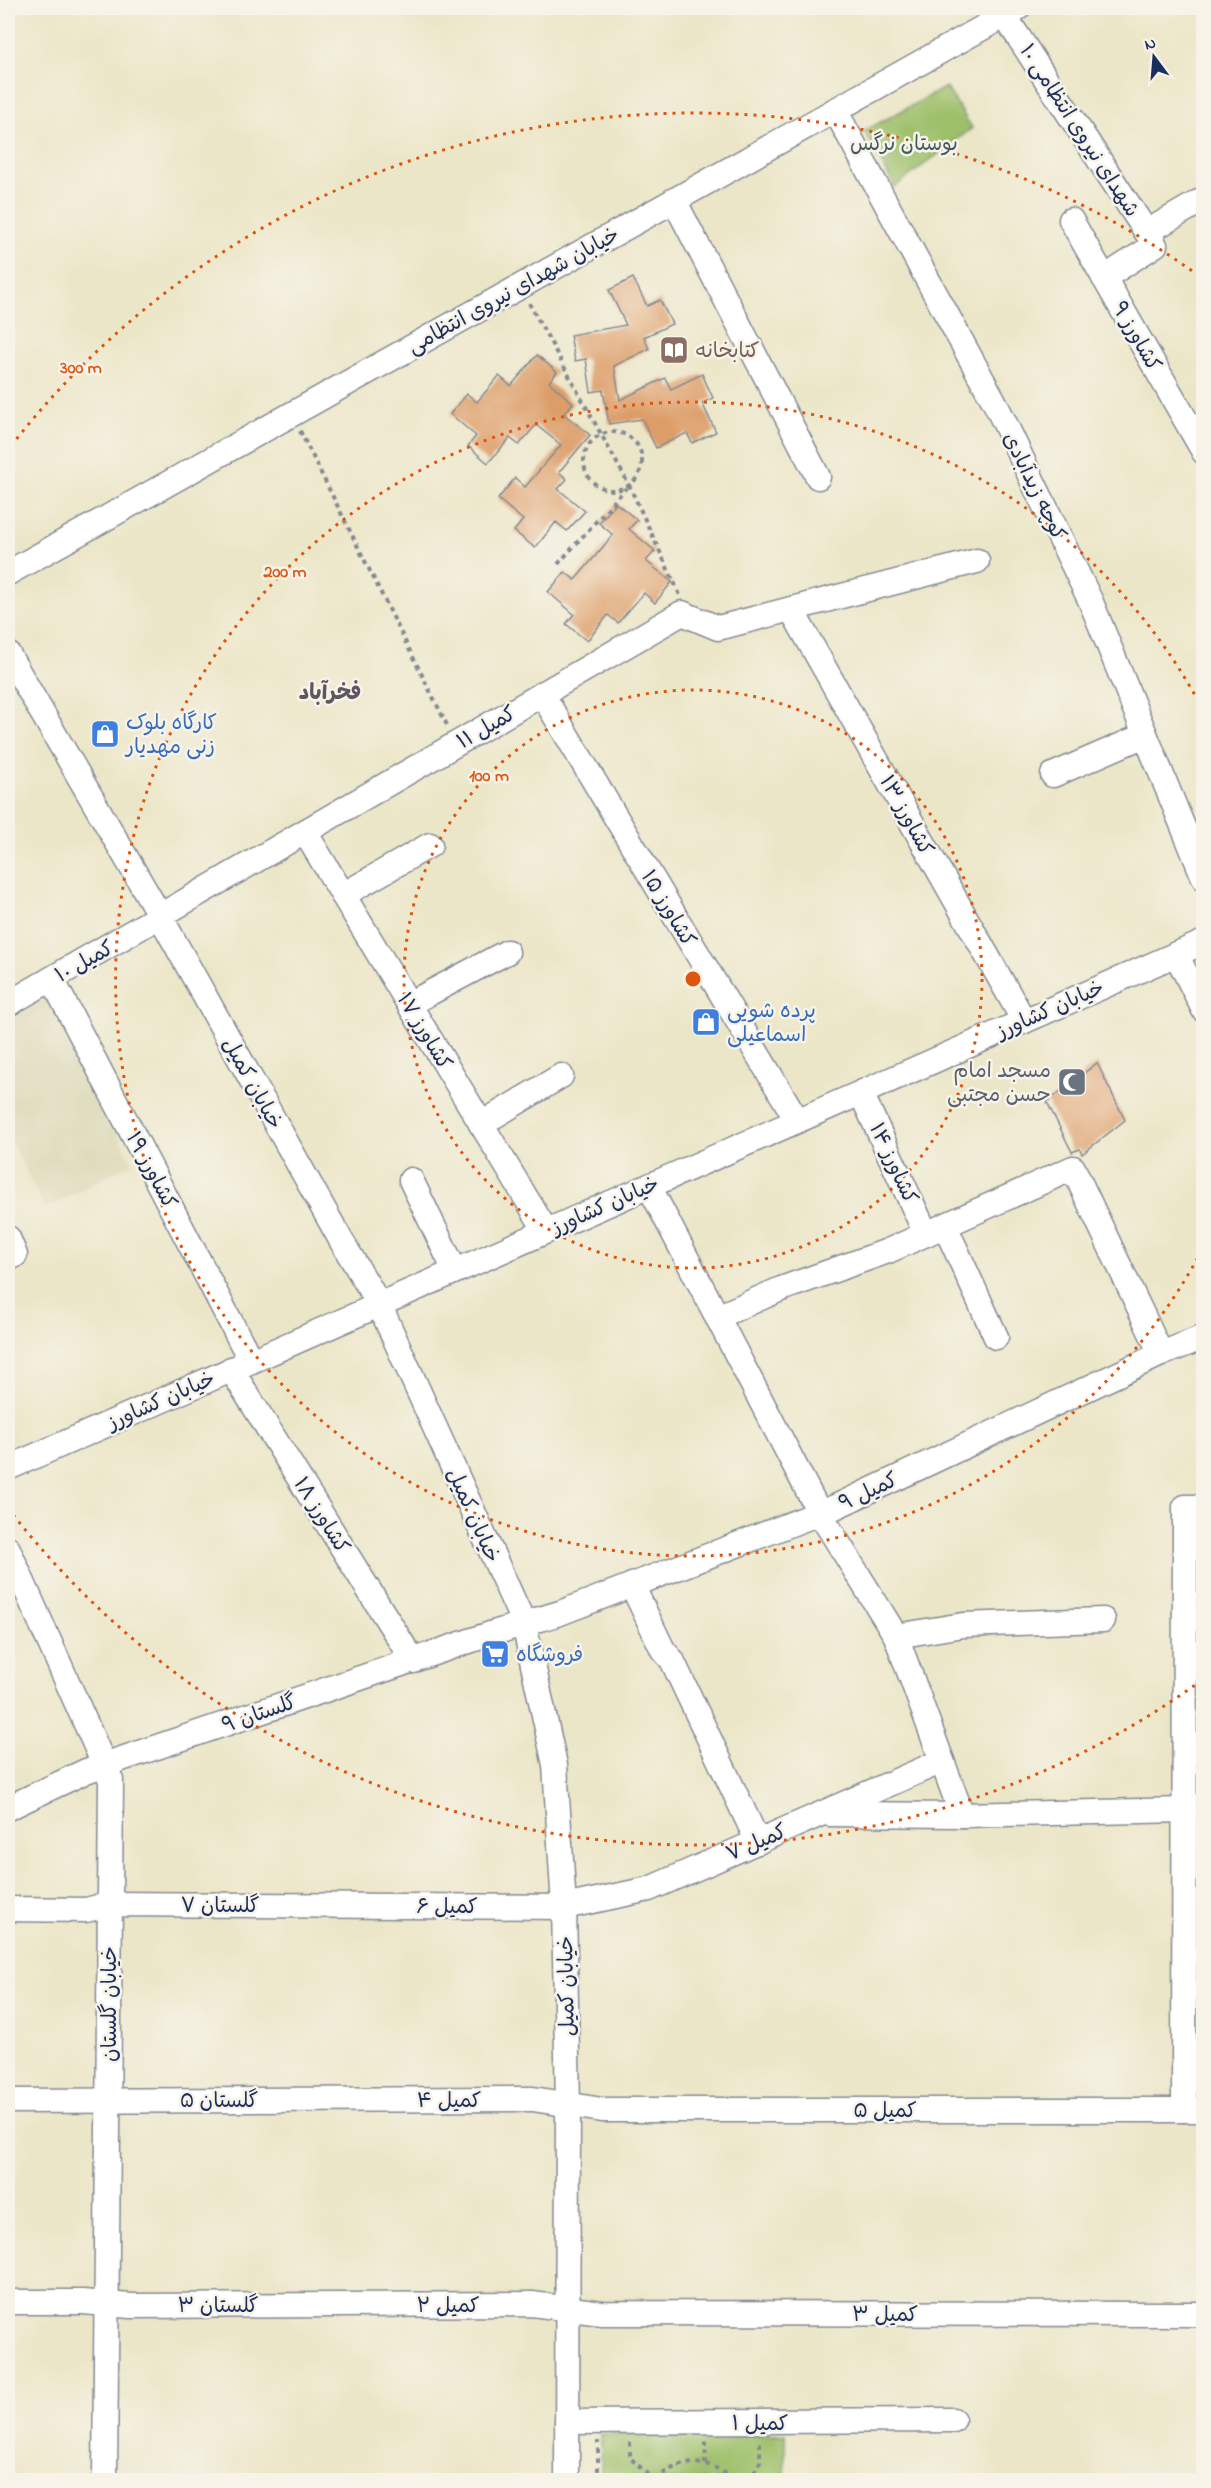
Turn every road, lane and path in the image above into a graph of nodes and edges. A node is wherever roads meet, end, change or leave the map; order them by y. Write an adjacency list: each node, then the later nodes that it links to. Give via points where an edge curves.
1 (1011, 11): 2 (street, خیابان شهدای نیروی انتظامی); 6 (street, شهدای نیروی انتظامی ۱۰)
2 (835, 110): 4 (street, خیابان شهدای نیروی انتظامی); 21 (street, کوچه زیدآبادی, via 995,403 1091,602)
3 (1203, 199): 6 (street)
4 (674, 200): 8 (street, خیابان شهدای نیروی انتظامی); 12 (street)
5 (1071, 220): 7 (street, کشاورز ۹)
6 (1151, 238): 7 (street)
7 (1104, 278): 11 (street, کشاورز ۹)
8 (520, 286): 9 (street, خیابان شهدای نیروی انتظامی); 10 (path)
9 (292, 414): 16 (street, خیابان شهدای نیروی انتظامی); 22 (path)
10 (601, 435): 13 (path); 13 (path, via 621,433 633,439 640,450 641,470); 13 (path, via 586,450 586,472 608,490)
11 (1203, 452)
12 (818, 477)
13 (629, 485): 15 (path); 18 (path, via 683,601)
14 (977, 561): 17 (street)
15 (558, 564)
16 (8, 573)
17 (791, 609): 18 (street, via 718,628); 36 (street, کشاورز ۱۳)
18 (682, 613): 20 (street, کمیل ۱۱)
19 (8, 654): 28 (street, خیابان کمیل)
20 (542, 694): 22 (street, کمیل ۱۱); 39 (street, کشاورز ۱۵)
21 (1145, 735): 23 (street); 26 (street, کوچه زیدآبادی)
22 (456, 744): 24 (street, کمیل ۱۱)
23 (1053, 775)
24 (305, 832): 27 (street, کشاورز ۱۷); 28 (street, کمیل ۱۱)
25 (430, 845): 27 (street)
26 (1203, 878)
27 (343, 895): 34 (street, کشاورز ۱۷)
28 (160, 916): 32 (street, کمیل ۱۰); 48 (street, خیابان کمیل)
29 (1203, 942): 31 (street, خیابان کشاورز)
30 (507, 952): 34 (street)
31 (1176, 954): 35 (street); 36 (street, خیابان کشاورز)
32 (52, 979): 33 (street, کمیل ۱۰); 53 (street, کشاورز ۱۹)
33 (8, 1004)
34 (408, 1004): 40 (street, کشاورز ۱۷)
35 (1203, 1011)
36 (1024, 1021): 38 (street, خیابان کشاورز)
37 (561, 1076): 40 (street)
38 (861, 1092): 39 (street, خیابان کشاورز); 43 (street, کشاورز ۱۴)
39 (797, 1120): 42 (street, خیابان کشاورز)
40 (481, 1124): 44 (street, کشاورز ۱۷)
41 (411, 1180): 47 (street)
42 (649, 1186): 44 (street, خیابان کشاورز); 49 (street)
43 (935, 1230): 49 (street); 50 (street, کشاورز ۱۴); 52 (street, via 1073,1168)
44 (546, 1231): 47 (street, خیابان کشاورز)
45 (8, 1239): 46 (street, via 15,1255)
46 (8, 1259)
47 (455, 1271): 48 (street, خیابان کشاورز)
48 (379, 1304): 53 (street, خیابان کشاورز); 60 (street, خیابان کمیل)
49 (717, 1317): 56 (street)
50 (996, 1337)
51 (1203, 1337): 52 (street, کمیل ۹)
52 (1161, 1354): 56 (street, کمیل ۹)
53 (241, 1365): 54 (street, خیابان کشاورز); 62 (street, کشاورز ۱۸)
54 (8, 1468)
55 (1203, 1507): 63 (street, via 1185,1507)
56 (819, 1512): 58 (street, کمیل ۹); 61 (street)
57 (8, 1549): 65 (street, خیابان گلستان)
58 (632, 1585): 60 (street, کمیل ۹); 70 (street)
59 (1103, 1620): 61 (street, via 963,1625)
60 (524, 1624): 62 (street, گلستان ۹); 73 (street, خیابان کمیل, via 555,1765)
61 (896, 1636): 64 (street)
62 (413, 1661): 65 (street, گلستان ۹)
63 (1194, 1703): 67 (street)
64 (942, 1761): 68 (street, کمیل ۷); 69 (street)
65 (106, 1765): 66 (street, گلستان ۹); 71 (street, خیابان گلستان, via 111,1780)
66 (8, 1808)
67 (1185, 1810): 69 (street); 79 (street)
68 (821, 1814): 69 (street); 70 (street, کمیل ۷)
69 (962, 1815)
70 (758, 1842): 73 (street, کمیل ۷, via 649,1889)
71 (110, 1904): 72 (street, گلستان ۷); 74 (street, گلستان ۷, via 86,1910); 76 (street, خیابان گلستان)
72 (330, 1906): 73 (street, کمیل ۶)
73 (564, 1907): 78 (street, خیابان کمیل)
74 (8, 1909)
75 (8, 2100): 76 (street, گلستان ۵)
76 (108, 2100): 77 (street, گلستان ۵); 81 (street, خیابان گلستان)
77 (330, 2100): 78 (street, کمیل ۴, via 533,2099)
78 (568, 2104): 79 (street, کمیل ۵, via 602,2110); 83 (street, خیابان کمیل)
79 (1194, 2110)
80 (8, 2302): 81 (street, گلستان ۳)
81 (106, 2304): 82 (street, گلستان ۳); 91 (street, خیابان گلستان)
82 (329, 2305): 83 (street, کمیل ۲, via 532,2304)
83 (567, 2309): 84 (street, کمیل ۳, via 602,2313); 86 (street, خیابان کمیل)
84 (1203, 2314)
85 (953, 2420): 89 (street, کمیل ۱)
86 (567, 2422): 88 (street, کمیل ۱); 92 (street, خیابان کمیل)
87 (630, 2422): 88 (street, کمیل ۱); 89 (street, کمیل ۱); 94 (path, via 630,2458)
88 (598, 2423): 93 (path)
89 (760, 2423): 97 (path, via 760,2463)
90 (727, 2475): 94 (path, via 696,2462 674,2467); 95 (path); 96 (path)
91 (105, 2481)
92 (567, 2481)
93 (598, 2481)
94 (656, 2481)
95 (722, 2481)
96 (731, 2481)
97 (749, 2481)

